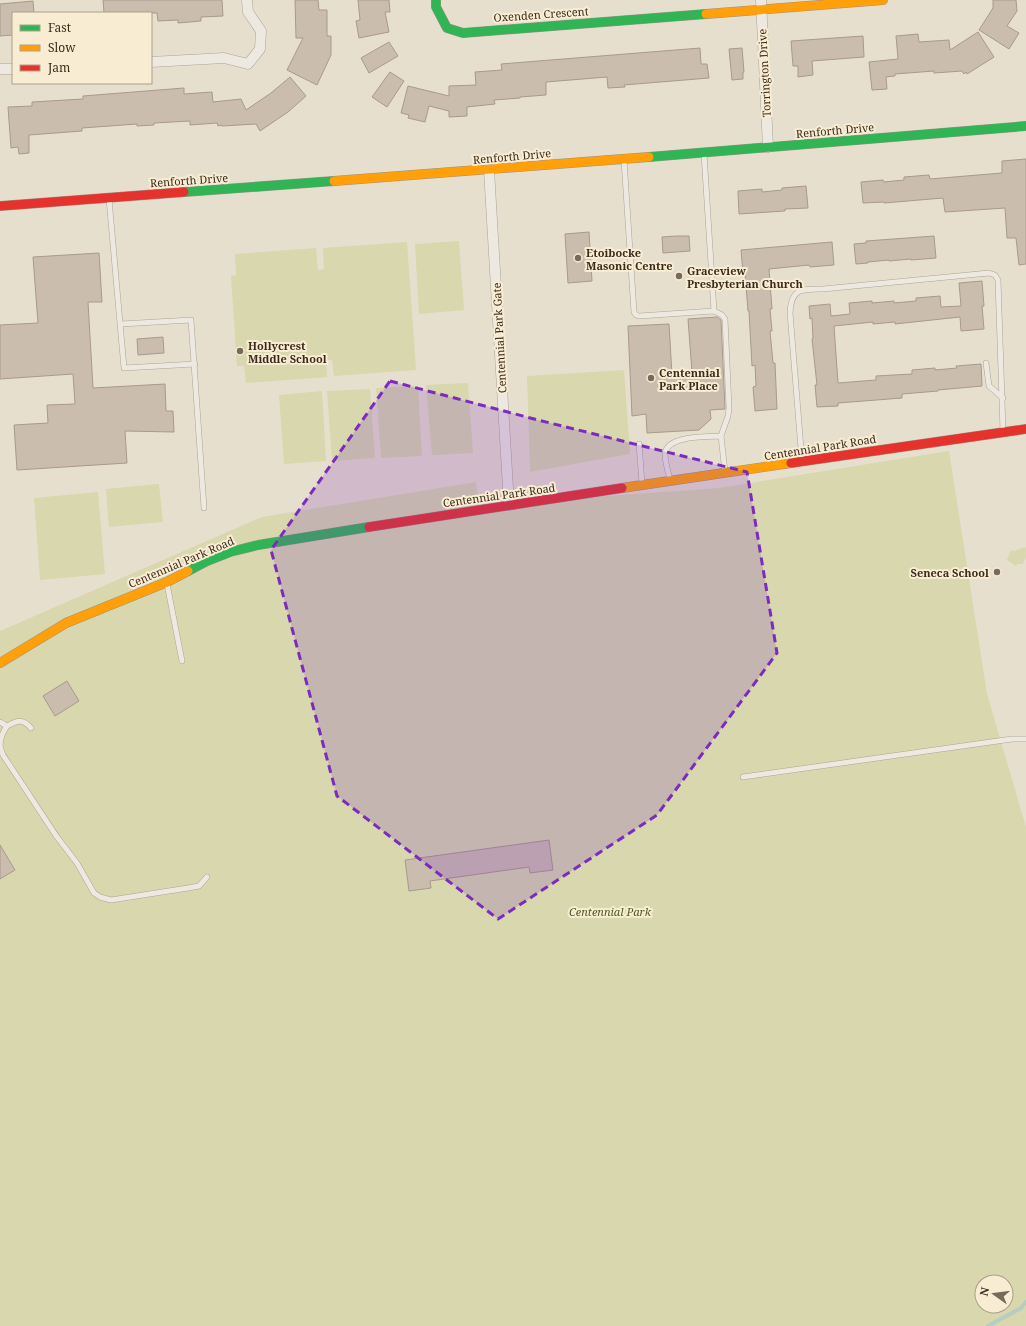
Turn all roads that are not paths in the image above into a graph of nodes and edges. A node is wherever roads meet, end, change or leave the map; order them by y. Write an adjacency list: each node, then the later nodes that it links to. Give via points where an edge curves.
1 (247, 0): 5 (street, via 248,12 261,31 260,49 248,64 224,58)
2 (436, 0): 4 (street, Oxenden Crescent, via 436,7 447,28 463,33)
3 (883, 0): 4 (street, Oxenden Crescent)
4 (761, 5): 9 (street, Torrington Drive)
5 (152, 62)
6 (12, 69): 7 (street)
7 (0, 70)
8 (1026, 126): 9 (street, Renforth Drive)
9 (768, 147): 10 (street, Renforth Drive)
10 (704, 152): 11 (street, Renforth Drive); 15 (lane)
11 (624, 159): 12 (street, Renforth Drive); 15 (lane, via 634,312 639,316)
12 (489, 170): 13 (street, Renforth Drive); 28 (street, Centennial Park Gate)
13 (109, 198): 14 (street, Renforth Drive); 16 (lane)
14 (0, 206)
15 (714, 311): 22 (lane, via 725,319 729,408)
16 (121, 324): 18 (lane, via 191,320); 18 (lane, via 124,368)
17 (986, 363): 19 (lane, via 989,386)
18 (195, 364): 29 (lane)
19 (1002, 398): 21 (lane); 24 (lane, via 998,280 992,273 800,291 793,296 790,313)
20 (1026, 428): 21 (street, Centennial Park Road)
21 (1003, 432): 24 (street, Centennial Park Road)
22 (721, 436): 25 (lane); 26 (lane, via 676,441 668,448 665,454)
23 (639, 444): 27 (lane)
24 (802, 462): 25 (street, Centennial Park Road)
25 (725, 474): 26 (street, Centennial Park Road)
26 (671, 482): 27 (street, Centennial Park Road)
27 (642, 486): 28 (street, Centennial Park Road)
28 (509, 505): 30 (street, Centennial Park Road, via 258,545 207,561)
29 (204, 508)
30 (167, 582): 31 (lane); 32 (street, Centennial Park Road, via 66,623)
31 (182, 661)
32 (0, 662)
33 (0, 722): 34 (lane)
34 (7, 726): 35 (lane, via 22,721); 37 (lane, via 0,740)
35 (31, 728)
36 (1026, 739): 38 (lane)
37 (0, 747): 39 (lane, via 41,814 77,863 94,893 100,897 111,900 199,886)
38 (743, 777)
39 (207, 877)

